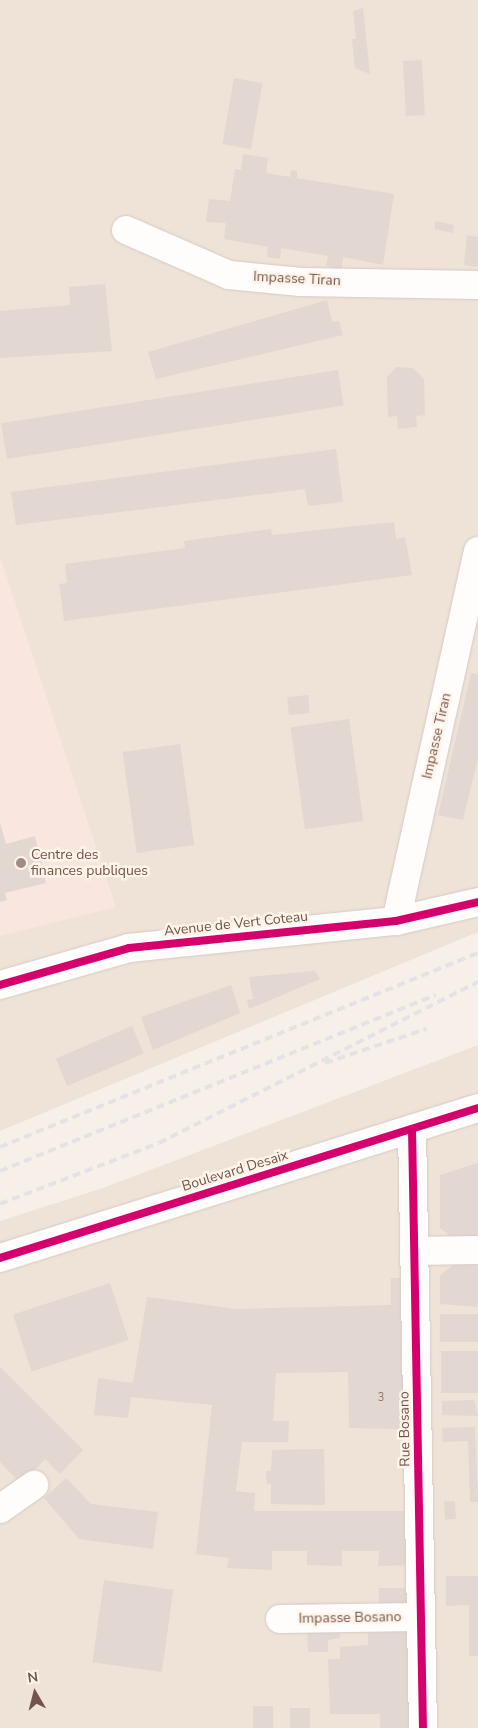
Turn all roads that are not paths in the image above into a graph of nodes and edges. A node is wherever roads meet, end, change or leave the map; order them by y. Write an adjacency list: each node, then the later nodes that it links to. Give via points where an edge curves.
1 (126, 230): 2 (street, Impasse Tiran, via 229,275 302,282)
2 (478, 285)
3 (478, 550): 5 (street, Impasse Tiran)
4 (478, 902): 5 (street, Avenue de Vert Coteau)
5 (396, 920): 6 (street, Avenue de Vert Coteau, via 129,948)
6 (0, 985)
7 (478, 1108): 8 (street, Boulevard Desaix)
8 (412, 1129): 10 (street, Rue Bosano); 11 (street, Boulevard Desaix)
9 (478, 1250): 10 (street)
10 (414, 1251): 14 (street, Rue Bosano)
11 (0, 1258)
12 (34, 1485): 13 (street)
13 (0, 1509)
14 (421, 1617): 15 (street, Impasse Bosano); 16 (street, Rue Bosano)
15 (280, 1619)
16 (423, 1728)

